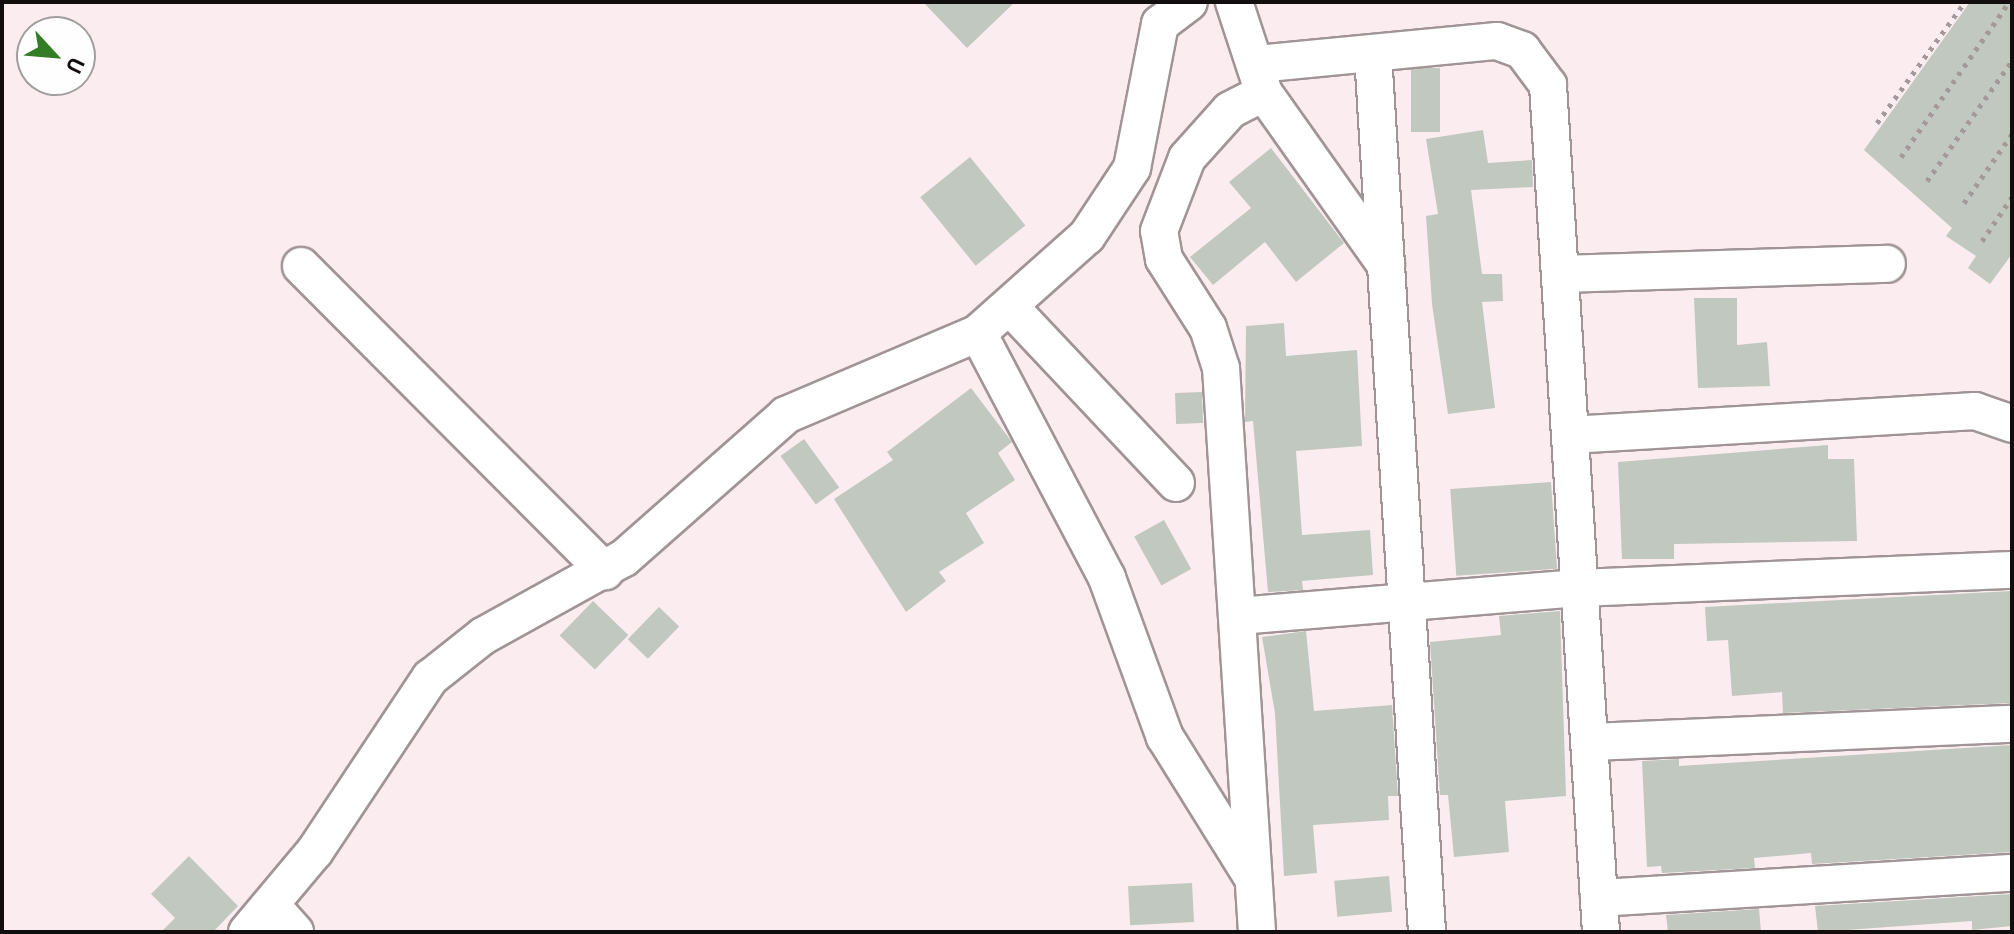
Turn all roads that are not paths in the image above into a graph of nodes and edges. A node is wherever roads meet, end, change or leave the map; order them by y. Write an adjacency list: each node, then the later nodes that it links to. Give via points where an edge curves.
1 (1189, 2): 3 (street)
2 (1234, 2): 5 (street)
3 (1153, 13): 10 (street, via 1146,114 1113,207)
4 (1373, 54): 5 (street); 7 (street); 9 (street, via 1497,41 1540,67 1548,85)
5 (1260, 78): 7 (street); 19 (street, via 1187,158 1159,231 1164,259 1208,328 1221,368)
6 (1887, 264): 9 (street)
7 (1386, 265): 18 (street)
8 (301, 266): 16 (street)
9 (1563, 274): 13 (street)
10 (1012, 309): 11 (street); 14 (street)
11 (978, 333): 16 (street, via 786,415); 23 (street, via 1107,578 1165,737)
12 (2012, 424): 13 (street, via 1975,411)
13 (1570, 435): 17 (street)
14 (1176, 483)
15 (2012, 570): 17 (street)
16 (605, 571): 24 (street, via 483,636 430,678)
17 (1579, 588): 18 (street); 21 (street)
18 (1411, 600): 19 (street); 29 (street)
19 (1238, 616): 23 (street)
20 (2012, 724): 21 (street)
21 (1593, 742): 25 (street)
22 (2012, 873): 25 (street)
23 (1254, 879): 28 (street)
24 (271, 905): 26 (street); 27 (street)
25 (1600, 915)
26 (247, 932)
27 (295, 932)
28 (1257, 932)
29 (1427, 932)

